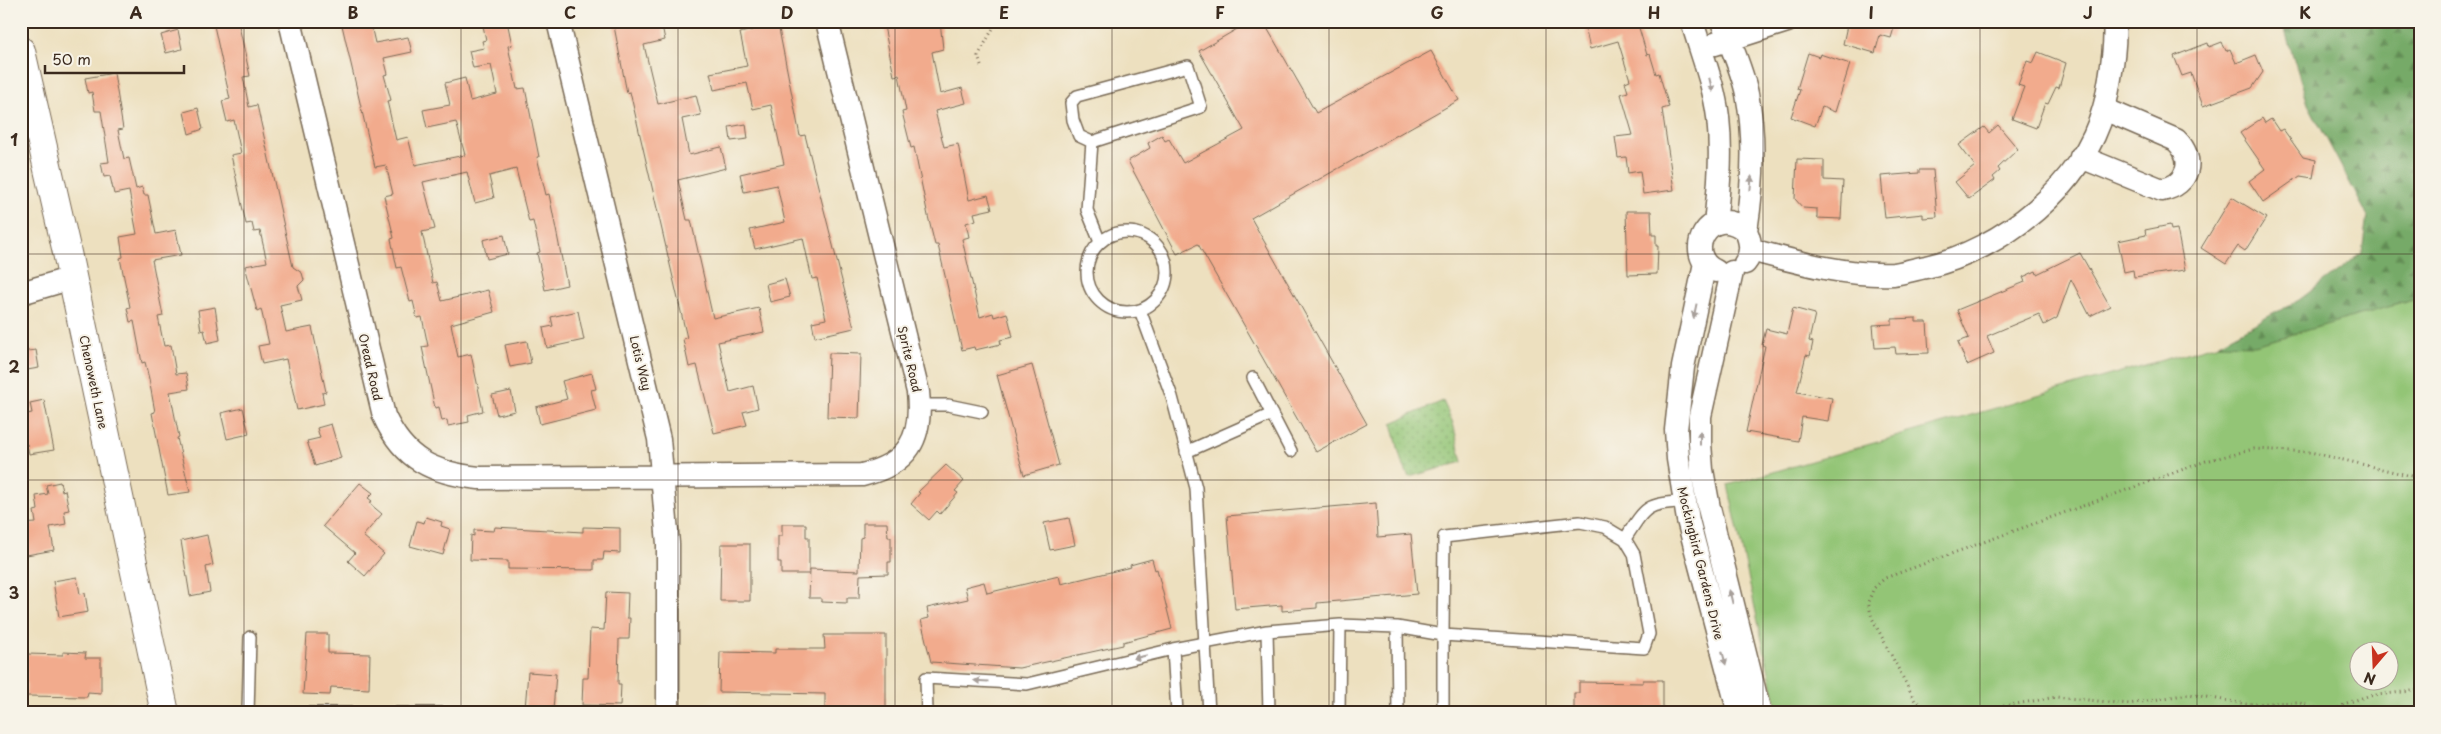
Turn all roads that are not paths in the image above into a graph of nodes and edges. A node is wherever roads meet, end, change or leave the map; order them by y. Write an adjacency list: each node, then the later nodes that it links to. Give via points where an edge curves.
1 (290, 21): 27 (street, Oread Road, via 380,402 386,422 397,439 421,462 452,475 479,478)
2 (558, 21): 27 (street, Lotis Way, via 659,439)
3 (827, 21): 22 (street, Sprite Road)
4 (1692, 21): 8 (street, Mockingbird Gardens Drive)
5 (1787, 21): 7 (street)
6 (2114, 21): 10 (street, via 2112,63)
7 (1725, 30): 8 (street); 14 (street, one-way to 7, via 1752,130 1747,92)
8 (1700, 48): 13 (street, Mockingbird Gardens Drive, one-way to 13, via 1711,83 1718,125 1719,187)
9 (21, 51): 18 (main road, Chenoweth Lane)
10 (2104, 109): 12 (street); 12 (street, via 2176,140 2185,149 2188,163 2185,177 2174,187 2162,190)
11 (1092, 142): 11 (lane, via 1201,107 1188,66 1077,96 1071,104 1073,120 1079,136); 15 (lane, via 1087,210)
12 (2081, 157): 14 (street, via 2057,191 2014,227 1991,243 1942,263 1894,274 1843,271)
13 (1714, 224): 14 (street, via 1728,221 1738,224); 16 (street, Mockingbird Gardens Drive, via 1703,234 1700,244)
14 (1748, 240): 17 (street, via 1748,260)
15 (1100, 242): 20 (lane, via 1090,255 1086,270 1089,285 1097,299 1109,308 1124,312); 20 (lane, via 1113,234 1129,232 1144,236 1157,246 1167,275 1163,290 1154,302)
16 (1705, 263): 17 (street, via 1713,270); 29 (street, Mockingbird Gardens Drive, one-way to 29, via 1683,367 1676,430)
17 (1732, 272): 28 (street, Mockingbird Gardens Drive, one-way to 17, via 1702,470 1700,416)
18 (72, 278): 19 (street); 38 (main road, Chenoweth Lane)
19 (21, 293)
20 (1140, 310): 26 (lane, via 1172,397)
21 (1253, 378): 24 (lane)
22 (920, 404): 23 (lane, via 948,405); 27 (street, Sprite Road, via 914,438 906,452 884,470 833,476)
23 (982, 412)
24 (1272, 414): 25 (lane); 26 (lane)
25 (1291, 451)
26 (1186, 452): 36 (lane, via 1196,488)
27 (663, 476): 40 (street, Lotis Way, via 668,544)
28 (1708, 499): 29 (lane); 49 (street, Mockingbird Gardens Drive, one-way to 28)
29 (1684, 502): 30 (lane, via 1647,508); 48 (street, Mockingbird Gardens Drive, one-way to 48)
30 (1625, 539): 34 (lane, via 1605,527 1580,522 1444,537); 34 (lane, via 1634,554 1649,634 1644,648)
31 (1340, 625): 32 (lane); 33 (lane); 45 (lane)
32 (1397, 627): 34 (lane); 46 (lane)
33 (1267, 631): 36 (lane); 44 (lane)
34 (1443, 635): 47 (lane)
35 (250, 637): 39 (lane, via 248,712)
36 (1205, 643): 37 (lane); 43 (lane)
37 (1173, 649): 41 (lane, one-way to 41, via 1027,684 926,678); 42 (lane)
38 (165, 713)
39 (489, 713)
40 (668, 713)
41 (926, 713)
42 (1177, 713)
43 (1209, 713)
44 (1269, 713)
45 (1339, 713)
46 (1398, 713)
47 (1443, 713)
48 (1739, 713)
49 (1760, 713)

